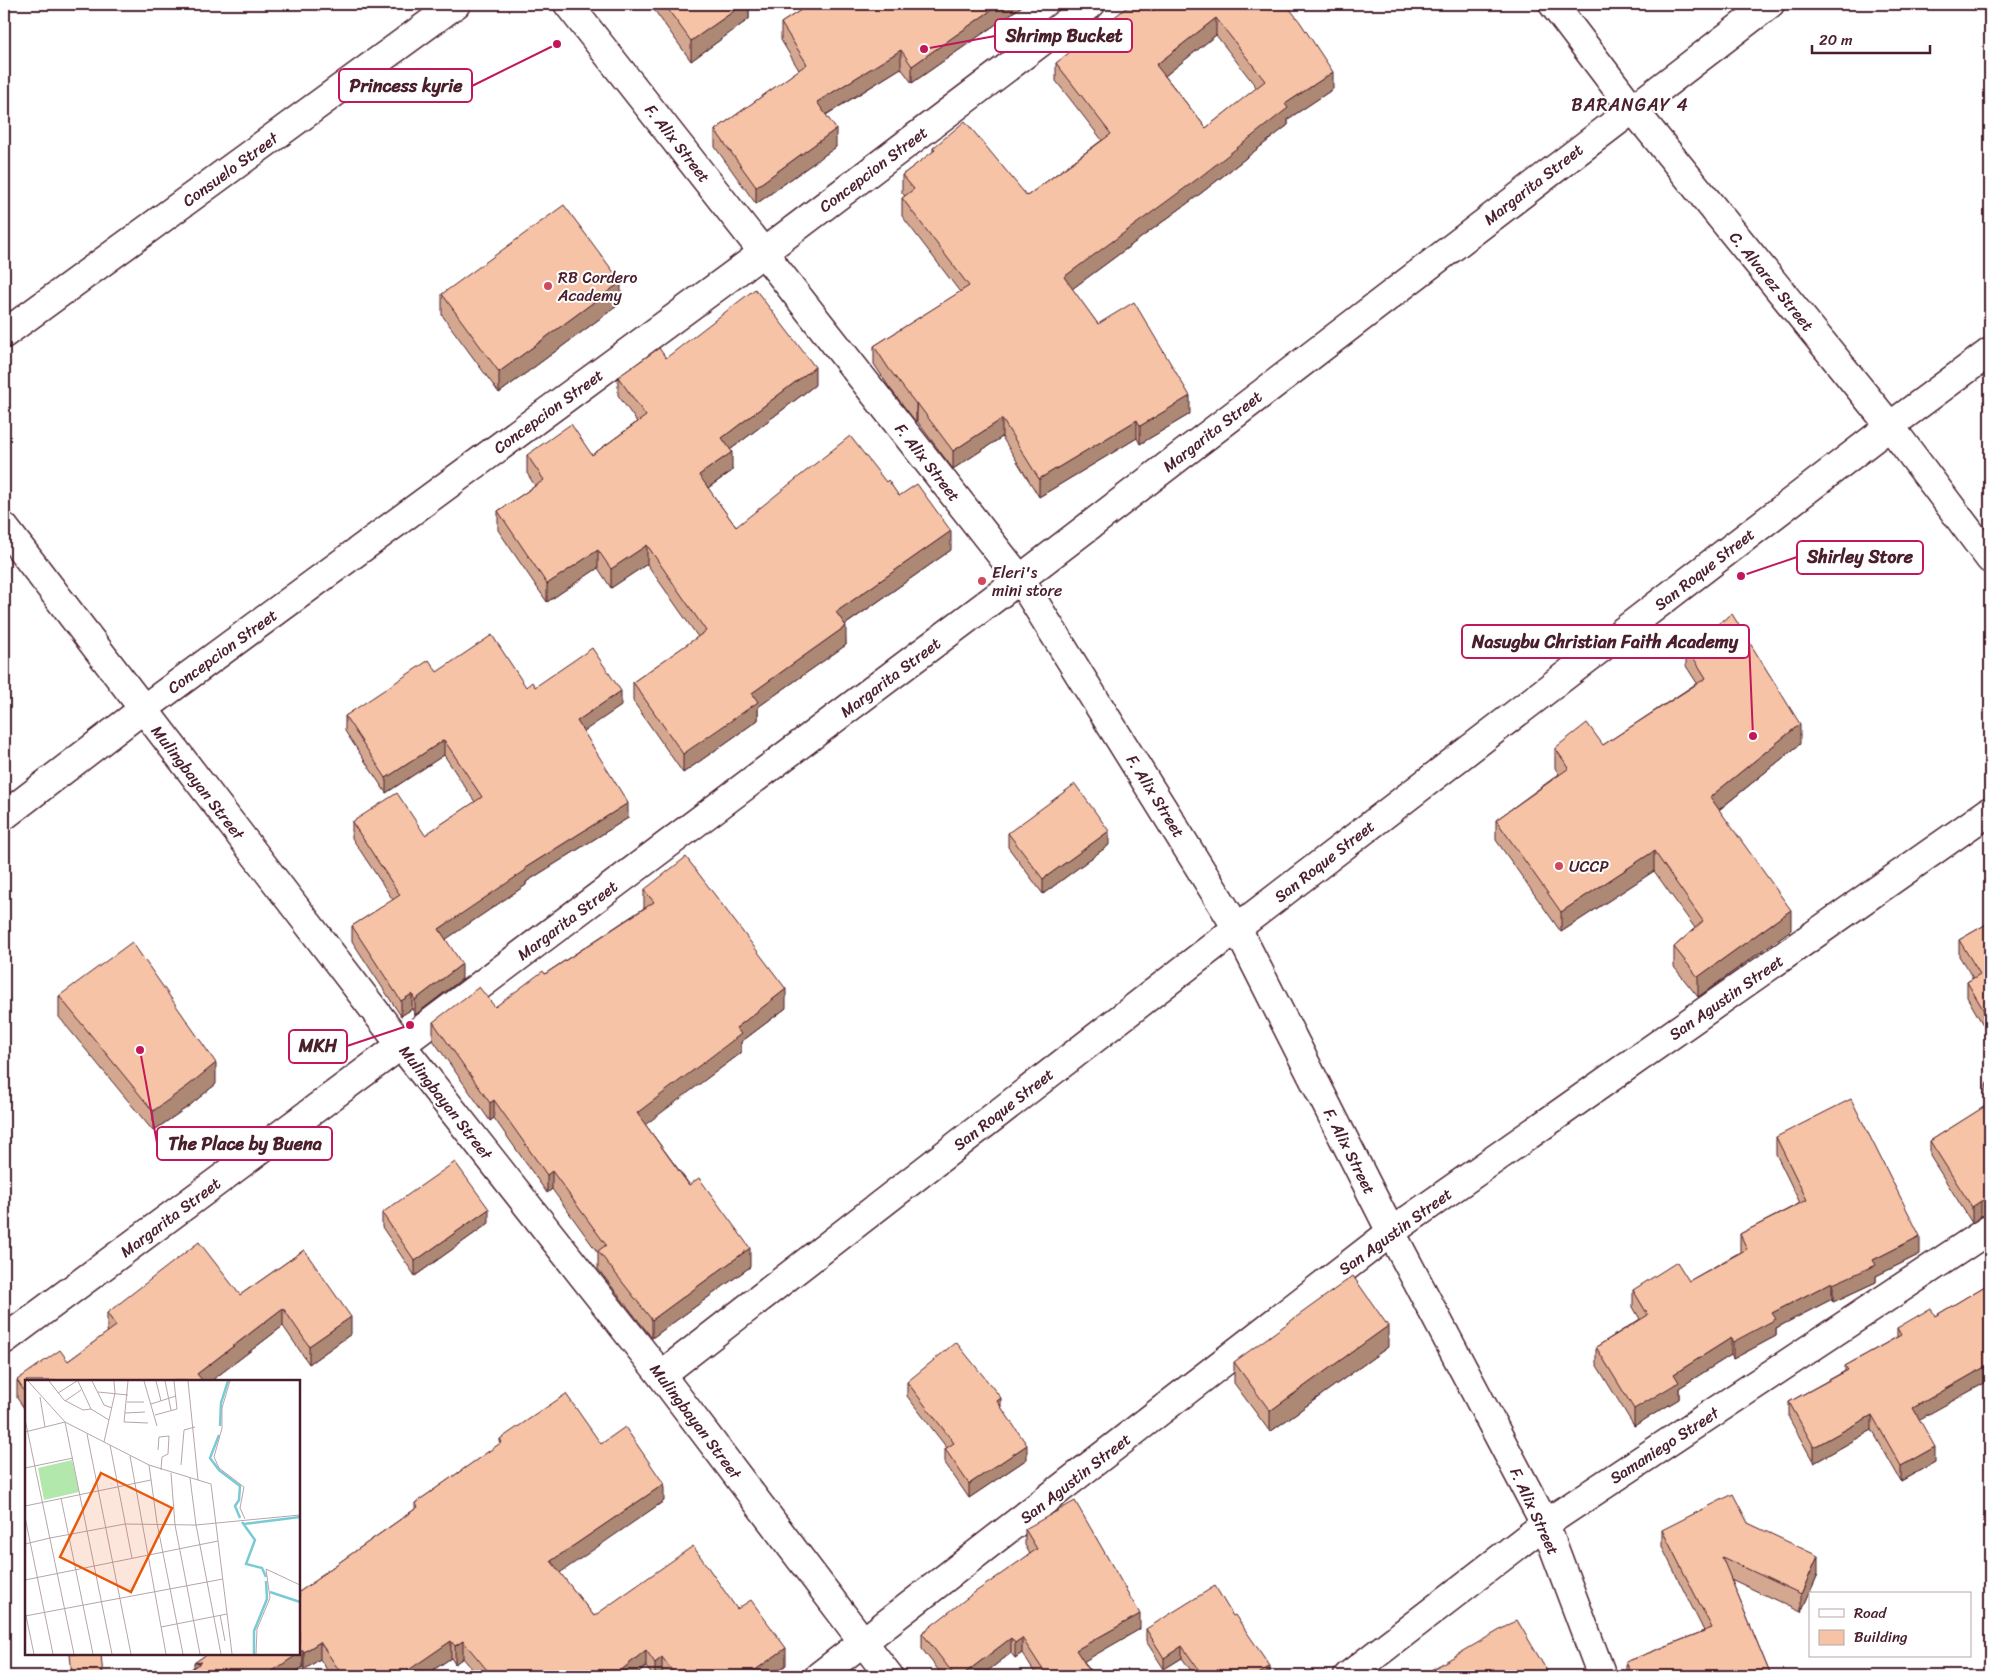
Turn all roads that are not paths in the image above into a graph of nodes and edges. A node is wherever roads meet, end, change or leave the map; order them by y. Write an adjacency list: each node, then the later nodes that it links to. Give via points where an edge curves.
1 (456, 4): 8 (street, Consuelo Street)
2 (568, 4): 7 (street, F. Alix Street)
3 (1091, 4): 7 (street, Concepcion Street)
4 (1553, 4): 6 (street, C. Alvarez Street)
5 (1770, 4): 6 (street, Margarita Street)
6 (1632, 108): 10 (street, C. Alvarez Street); 13 (street, Margarita Street)
7 (764, 252): 13 (street, F. Alix Street); 14 (street, Concepcion Street)
8 (4, 334)
9 (1990, 352): 10 (street, San Roque Street)
10 (1890, 426): 12 (street, C. Alvarez Street); 17 (street, San Roque Street)
11 (4, 528): 14 (street, Mulingbayan Street)
12 (1990, 559)
13 (1020, 579): 17 (street, F. Alix Street); 18 (street, Margarita Street)
14 (142, 710): 16 (street, Concepcion Street); 18 (street, Mulingbayan Street)
15 (1990, 811): 20 (street, San Agustin Street)
16 (4, 816)
17 (1237, 928): 20 (street, F. Alix Street); 22 (street, San Roque Street)
18 (401, 1046): 21 (street, Margarita Street); 22 (street, Mulingbayan Street)
19 (1990, 1229): 23 (street, Samaniego Street)
20 (1391, 1232): 23 (street, F. Alix Street); 24 (street, San Agustin Street)
21 (4, 1340)
22 (660, 1375): 24 (street, Mulingbayan Street)
23 (1545, 1524): 27 (street, Samaniego Street); 28 (street, F. Alix Street)
24 (864, 1643): 25 (street, San Agustin Street); 26 (street, Mulingbayan Street)
25 (819, 1676)
26 (889, 1676)
27 (1348, 1676)
28 (1602, 1676)

